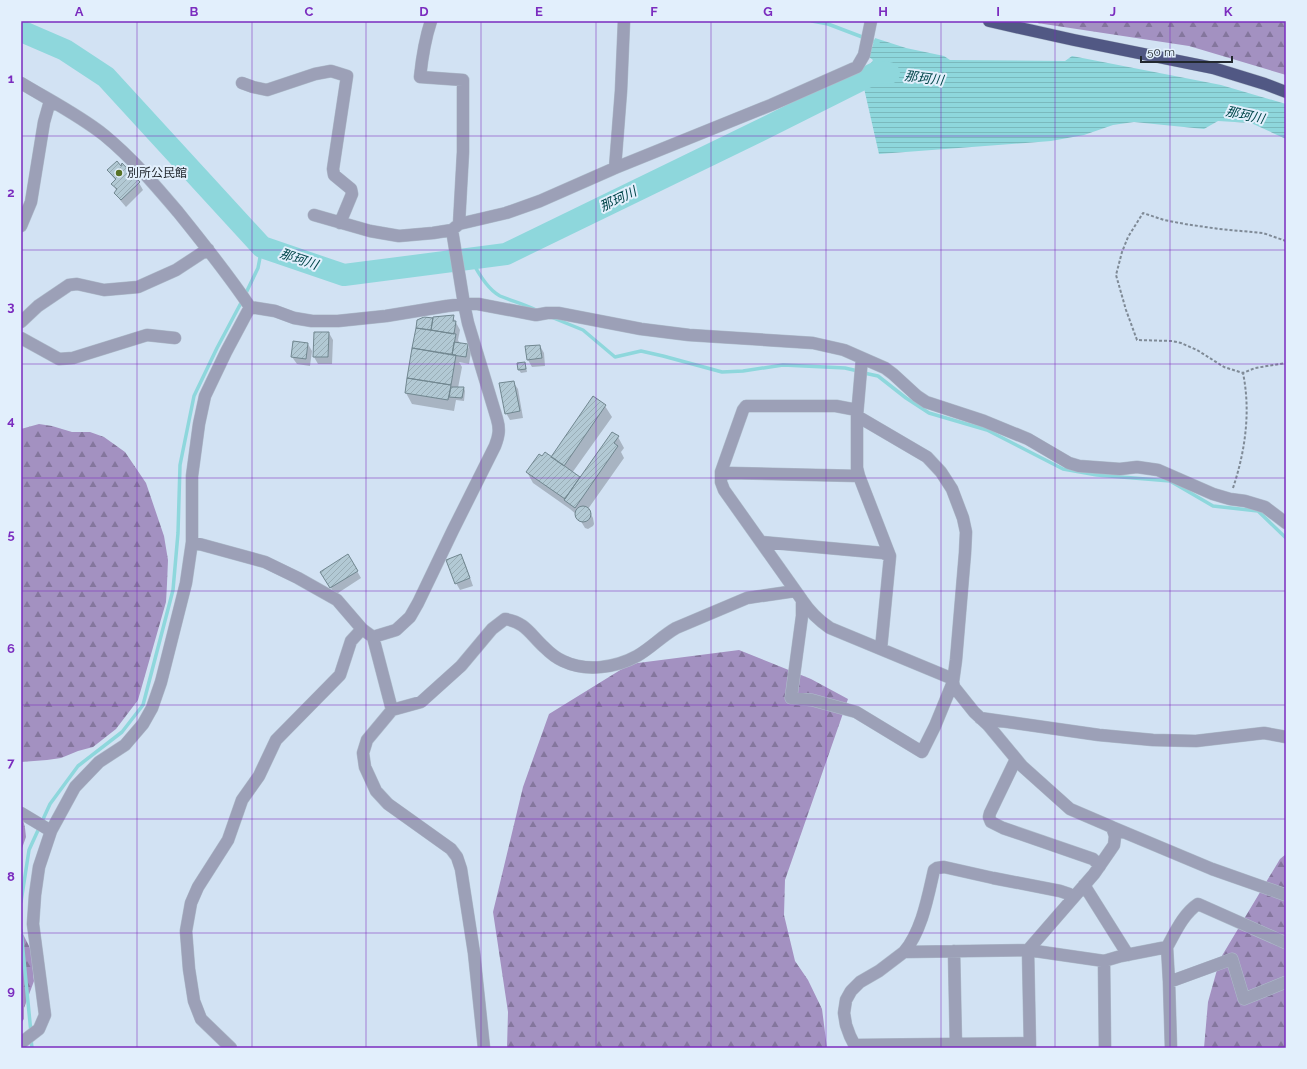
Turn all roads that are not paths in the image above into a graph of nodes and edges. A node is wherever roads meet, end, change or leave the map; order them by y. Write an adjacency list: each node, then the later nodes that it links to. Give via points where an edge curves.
1 (431, 21): 13 (street, via 421,61 420,77 463,80 463,152)
2 (871, 21): 9 (street, via 864,55 857,67)
3 (989, 21): 7 (highway, via 1213,68)
4 (624, 22): 9 (street)
5 (21, 83): 8 (street)
6 (242, 83): 12 (street, via 267,90 331,71 347,76 333,169 334,175 351,189 352,194)
7 (1286, 92)
8 (50, 101): 11 (street, via 44,122 31,202); 14 (street, via 103,134 123,151 152,181)
9 (615, 168): 13 (street, via 540,201)
10 (314, 215): 12 (street)
11 (22, 220)
12 (340, 223): 13 (street, via 399,236)
13 (454, 230): 15 (street)
14 (208, 249): 16 (street); 17 (street, via 176,270 138,286 104,290 69,284)
15 (463, 301): 16 (street, via 386,316 331,321 294,318 276,311); 20 (street, via 536,315 558,313 641,329 689,335 813,343 844,350); 30 (street, via 497,419 499,437 410,618 396,630)
16 (250, 307): 25 (street, via 205,396 192,476)
17 (21, 322)
18 (21, 338): 19 (street, via 59,359 73,358 147,335)
19 (175, 338)
20 (862, 358): 21 (street); 24 (street, via 885,368 926,402 1028,439 1068,463 1079,466 1158,470 1203,490 1265,507)
21 (857, 413): 22 (street, via 836,406 746,406); 23 (street); 32 (street, via 926,457 941,472 952,489 963,518 966,532 965,553)
22 (721, 475): 23 (street, via 730,473); 26 (street, via 724,490)
23 (859, 476): 27 (street)
24 (1286, 523)
25 (192, 542): 29 (street, via 265,562 298,578 337,600); 39 (street, via 186,583 152,708 143,724 125,745 100,762 75,787)
26 (760, 542): 27 (street, via 883,553); 28 (street)
27 (890, 556): 31 (street)
28 (799, 595): 31 (street, via 812,613 830,628); 32 (street, via 802,616 791,698 812,700 856,712 922,752); 33 (street, via 747,598 676,628 636,657 600,667 587,668 562,661 542,646 524,626 514,620 505,619 492,628 461,666 421,702)
29 (362, 629): 30 (street); 57 (street, via 351,641 340,674 276,740 259,776 242,800 228,840 198,887 191,903 186,931 194,1000 201,1019)
30 (373, 637): 33 (street)
31 (881, 649): 32 (street)
32 (953, 681): 34 (street, via 954,687)
33 (392, 710): 58 (street, via 367,740 363,753 365,767 376,791 388,804 451,849 457,857 474,953)
34 (980, 718): 35 (street, via 1153,740 1196,741 1264,733); 36 (street)
35 (1286, 736)
36 (1016, 759): 38 (street, via 1070,810); 40 (street, via 994,803 989,817 991,822 1093,859)
37 (21, 813): 39 (street)
38 (1107, 825): 40 (street, via 1112,827 1115,841); 42 (street, via 1212,869)
39 (50, 831): 53 (street, via 39,867 34,895 33,924 45,1015 39,1029)
40 (1100, 866): 41 (street)
41 (1084, 885): 43 (street); 49 (street)
42 (1286, 896)
43 (1073, 898): 46 (street); 48 (street, via 1060,891 944,867 937,868 934,870 914,940)
44 (1286, 943): 45 (street, via 1198,904 1181,922)
45 (1167, 947): 49 (street); 51 (street)
46 (1028, 950): 47 (street); 50 (street); 54 (street)
47 (954, 951): 48 (street); 55 (street)
48 (904, 952): 56 (street, via 860,982 846,1000 846,1025)
49 (1128, 955): 50 (street)
50 (1104, 961): 59 (street)
51 (1169, 982): 52 (street, via 1232,959 1244,999); 60 (street)
52 (1286, 982)
53 (21, 1044)
54 (1030, 1045): 55 (street)
55 (956, 1046): 56 (street)
56 (856, 1047)
57 (231, 1048)
58 (484, 1048)
59 (1105, 1048)
60 (1171, 1048)

